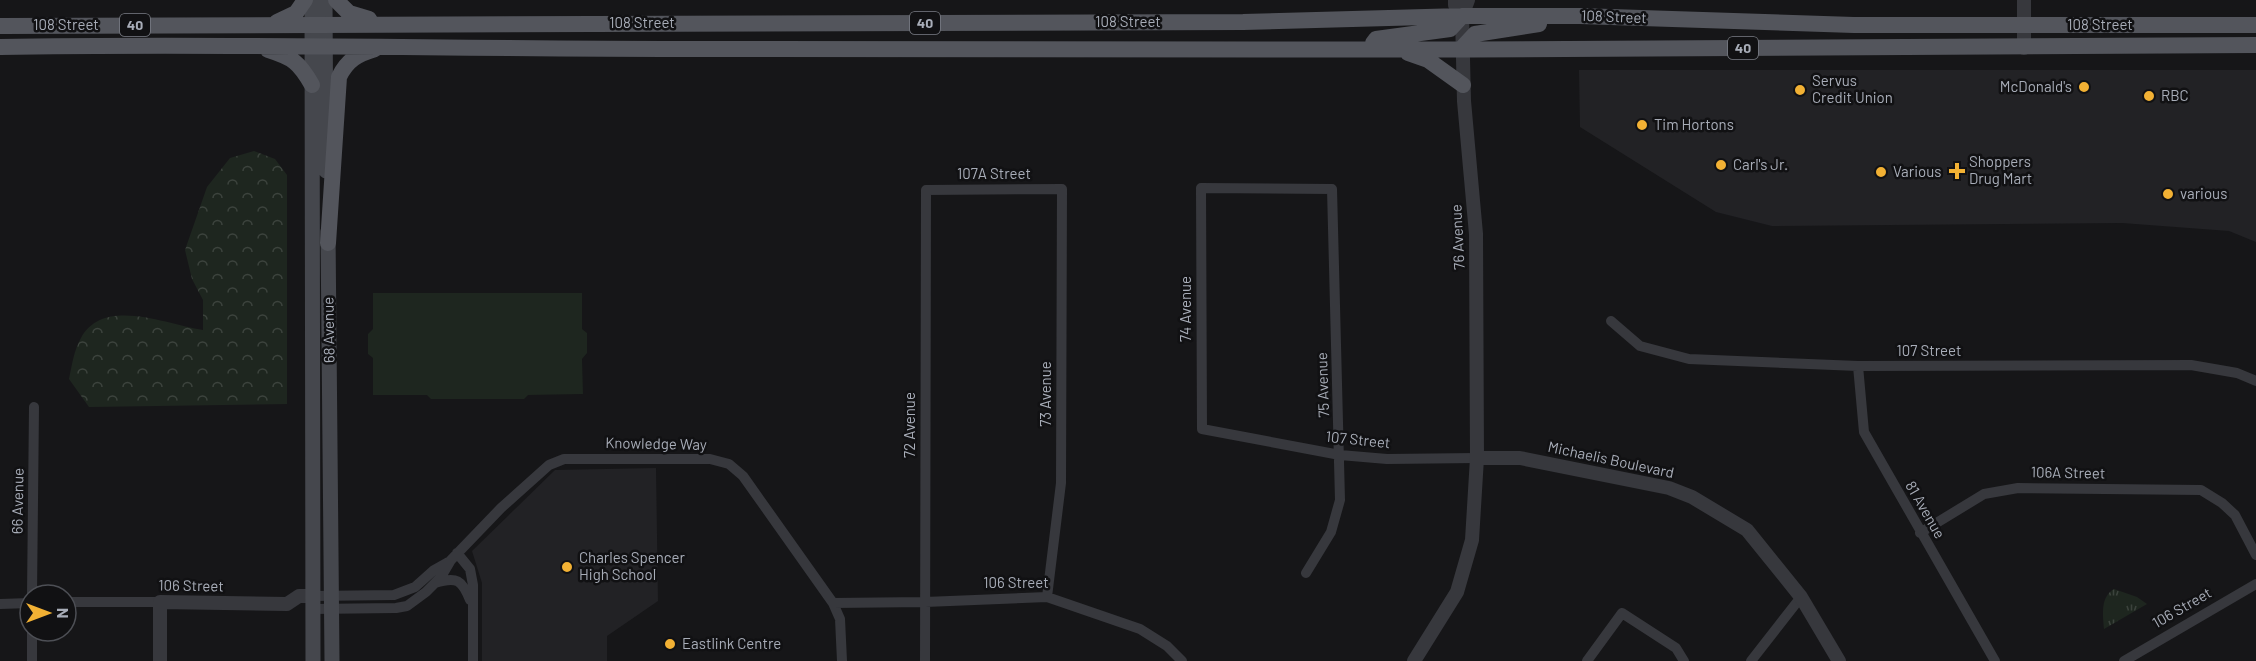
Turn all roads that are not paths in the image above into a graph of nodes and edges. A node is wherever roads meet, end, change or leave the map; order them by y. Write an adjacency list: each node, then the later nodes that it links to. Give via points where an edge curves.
1 (305, 0): 8 (main road, via 296,13)
2 (312, 0): 9 (main road, 68 Avenue)
3 (325, 0): 9 (main road, 68 Avenue)
4 (336, 0): 10 (main road, via 354,15)
5 (2024, 0): 11 (street)
6 (1461, 5): 7 (main road, 108 Street / 40); 10 (main road, 108 Street / 40, via 1231,22); 19 (main road, via 1450,29 1376,39); 20 (street, 76 Avenue)
7 (1610, 17): 11 (main road, 108 Street / 40, via 1854,25); 20 (main road, via 1475,34)
8 (270, 24): 9 (main road, 108 Street / 40); 13 (main road, 108 Street / 40)
9 (319, 24): 10 (main road, 108 Street / 40); 15 (main road, 68 Avenue)
10 (388, 24)
11 (2023, 24): 12 (main road, 108 Street / 40); 21 (street)
12 (2256, 25)
13 (0, 26)
14 (253, 45): 15 (main road, 108 Street / 40); 18 (main road, 108 Street / 40); 23 (main road, via 294,60)
15 (319, 45): 16 (main road, 108 Street / 40); 23 (main road, 68 Avenue); 27 (main road, 68 Avenue)
16 (388, 45): 19 (main road, 108 Street / 40, via 673,49); 27 (main road, via 360,53 339,77)
17 (2256, 45): 21 (main road, 108 Street / 40)
18 (0, 47)
19 (1368, 48): 20 (main road, 108 Street / 40); 22 (main road, via 1413,53)
20 (1462, 48): 21 (main road, 108 Street / 40); 22 (street, 76 Avenue)
21 (2024, 48)
22 (1463, 85): 34 (street, 76 Avenue, via 1476,234)
23 (312, 86): 46 (main road, 68 Avenue)
24 (1201, 188): 32 (street, 74 Avenue); 33 (street, 75 Avenue, via 1332,189)
25 (1062, 189): 26 (street, 107A Street); 42 (street, 73 Avenue, via 1061,483)
26 (926, 190): 48 (street, 72 Avenue)
27 (328, 243): 47 (main road, 68 Avenue)
28 (1611, 321): 29 (street, 107 Street, via 1640,346 1689,359)
29 (1858, 366): 30 (street, 107 Street, via 2191,365 2237,373); 35 (street, 81 Avenue, via 1864,432)
30 (2256, 381)
31 (34, 407): 39 (street, 66 Avenue)
32 (1202, 429): 33 (street, 107 Street)
33 (1340, 455): 34 (street, 107 Street); 38 (street, 75 Avenue, via 1340,500 1331,532)
34 (1477, 458): 43 (street, Michaelis Boulevard, via 1520,458 1670,488 1692,497 1747,530); 62 (street, 76 Avenue, via 1472,540 1457,592)
35 (1920, 533): 36 (street, 106A Street, via 1984,494 2018,488 2201,490 2235,515); 67 (street, 81 Avenue)
36 (2256, 555)
37 (454, 557): 40 (street, Knowledge Way); 47 (street, Knowledge Way, via 405,592); 50 (street, Knowledge Way, via 549,465 564,459 710,459 729,464 743,476); 52 (street, via 470,569)
38 (1306, 573)
39 (32, 583)
40 (434, 584): 47 (street, Knowledge Way, via 407,606 396,608); 52 (street, via 456,580 465,586)
41 (2256, 584): 68 (street, 106 Street)
42 (1047, 597): 48 (street, 106 Street); 61 (street, 106 Street, via 1140,629)
43 (1801, 597): 65 (street); 66 (street, Michaelis Boulevard)
44 (78, 602): 45 (street, 106 Street)
45 (160, 602): 46 (street, 106 Street, via 287,604 299,596); 55 (street)
46 (314, 602): 47 (street, Knowledge Way); 56 (main road, 68 Avenue)
47 (332, 602): 57 (main road, 68 Avenue)
48 (925, 602): 50 (street, 106 Street); 60 (street, 72 Avenue)
49 (18, 603): 51 (street)
50 (833, 603): 59 (street, Knowledge Way, via 840,619)
51 (0, 604)
52 (473, 606): 58 (street)
53 (32, 643): 54 (street)
54 (32, 661)
55 (160, 661)
56 (314, 661)
57 (332, 661)
58 (472, 661)
59 (842, 661)
60 (925, 661)
61 (1182, 661)
62 (1414, 661)
63 (1587, 661): 64 (street, via 1622,613 1676,648)
64 (1684, 661)
65 (1751, 661)
66 (1839, 661)
67 (1995, 661)
68 (2124, 661)

